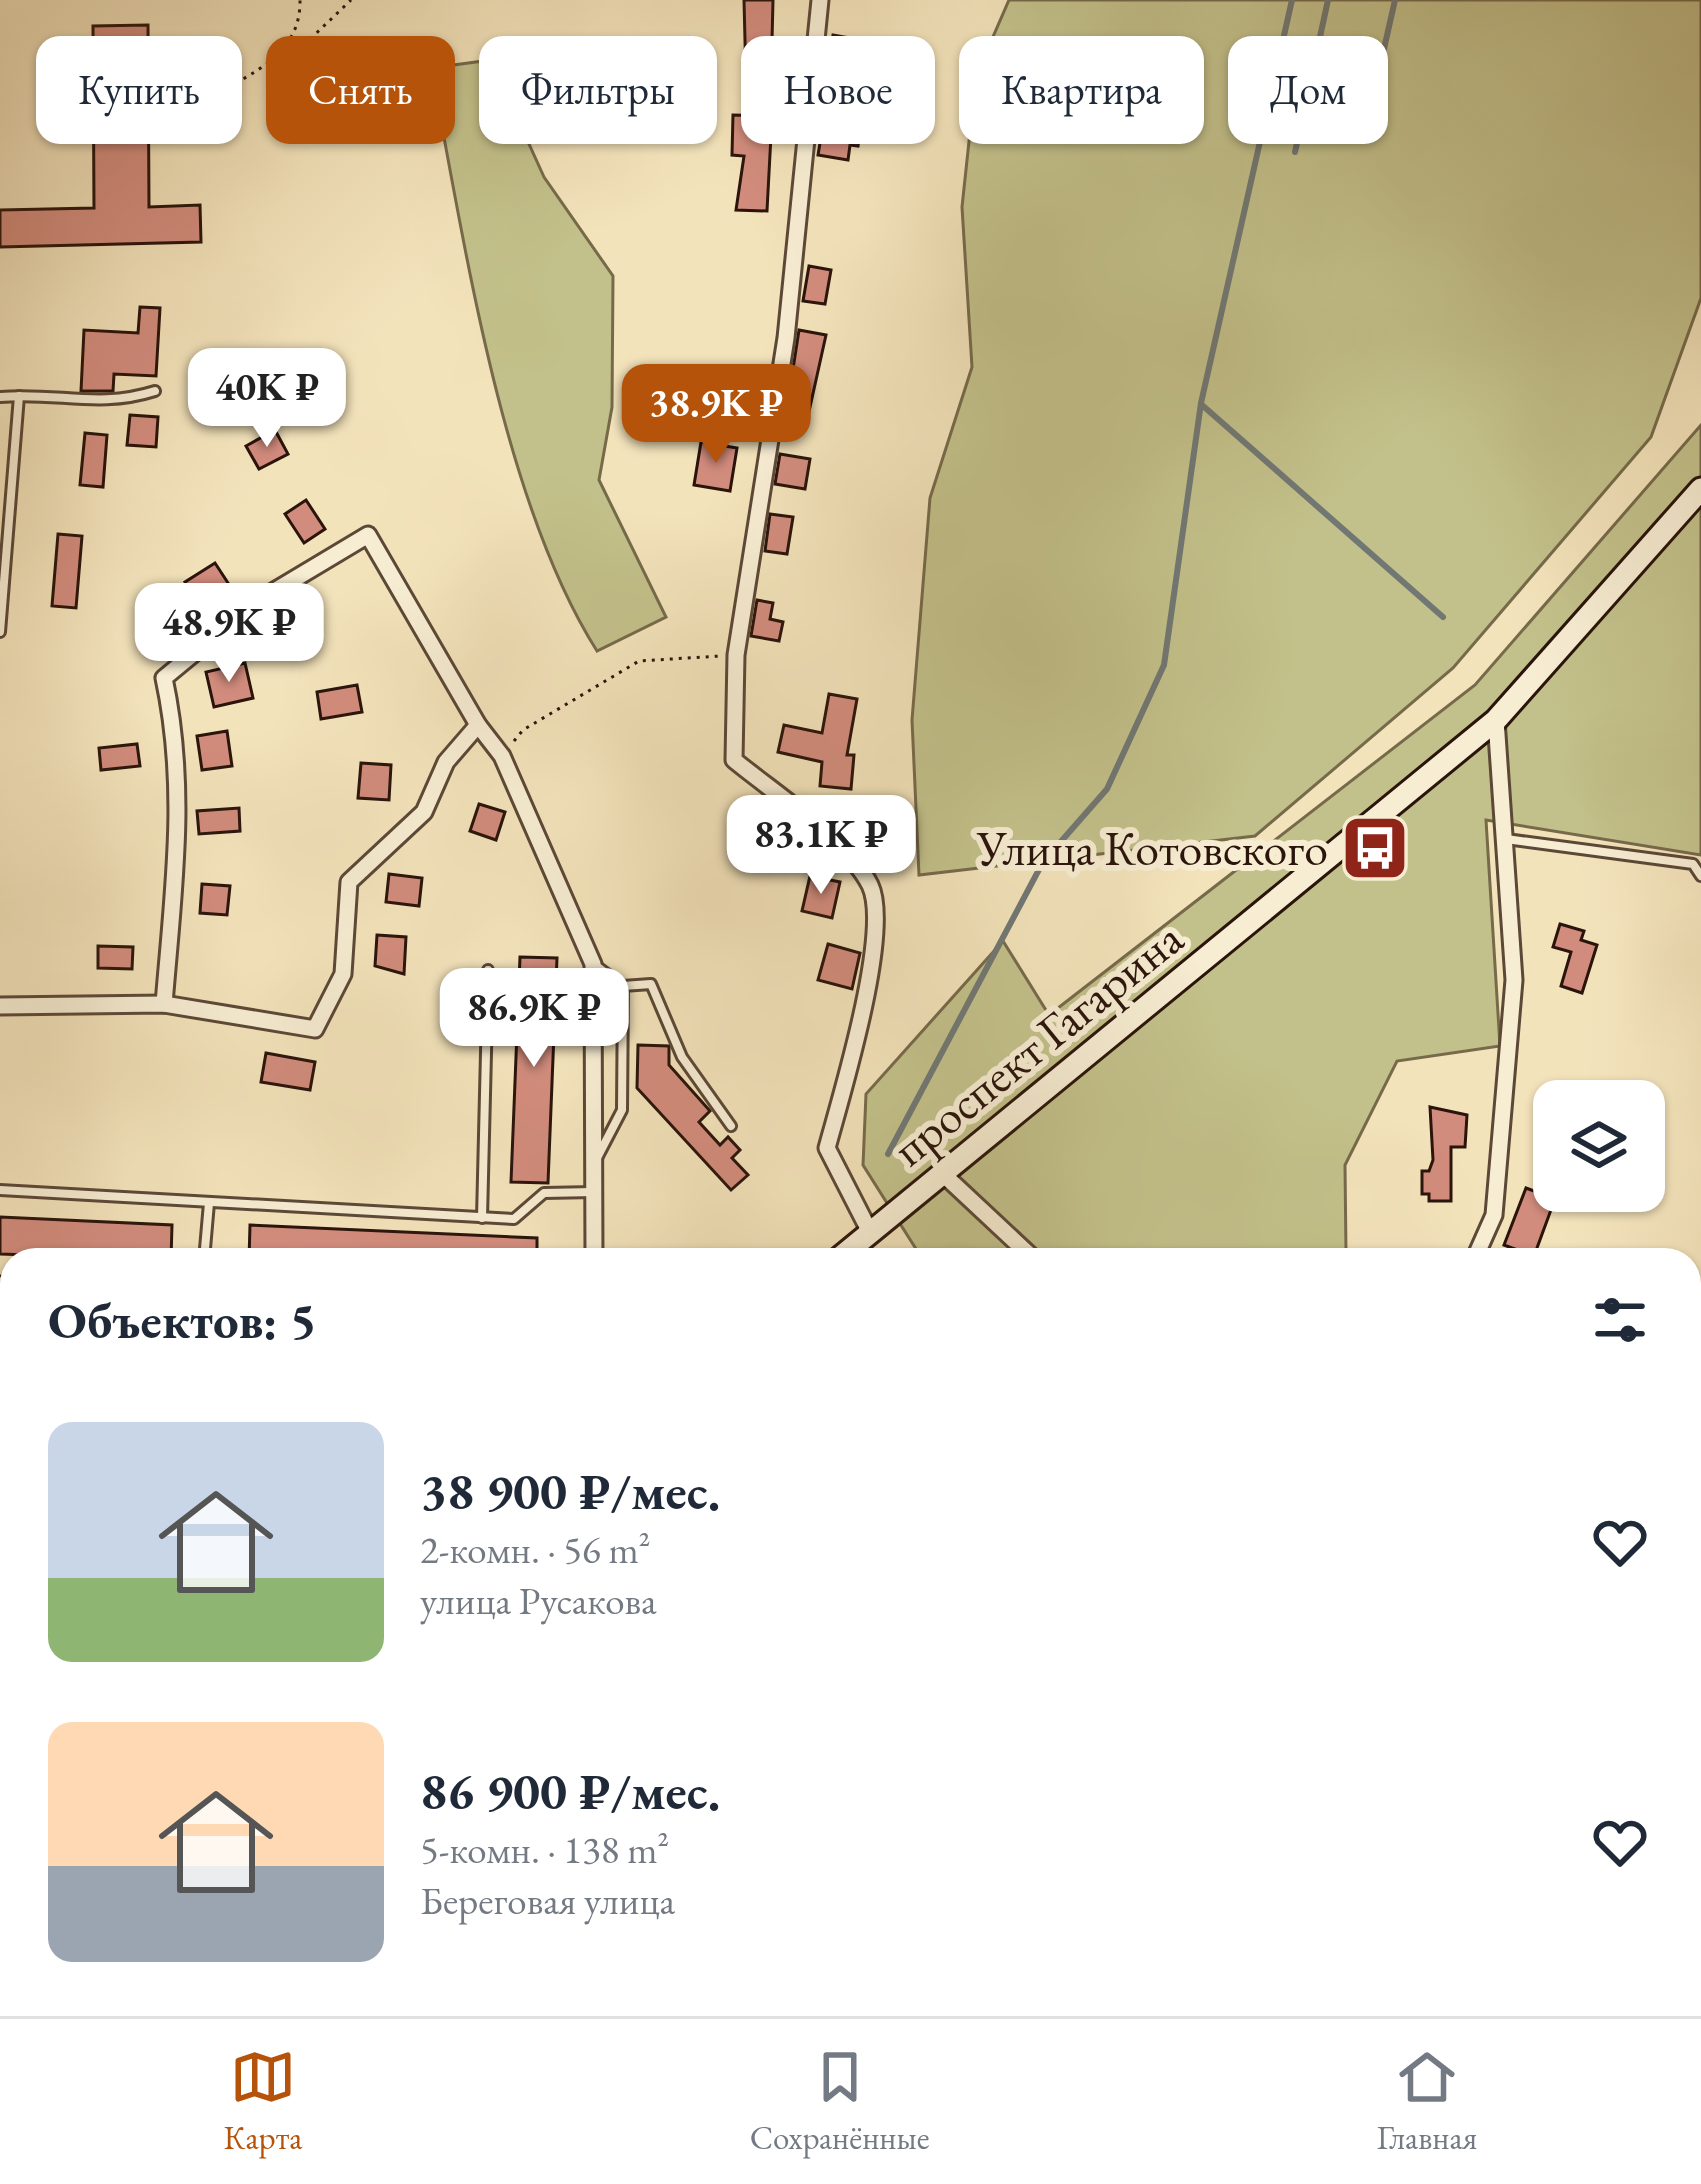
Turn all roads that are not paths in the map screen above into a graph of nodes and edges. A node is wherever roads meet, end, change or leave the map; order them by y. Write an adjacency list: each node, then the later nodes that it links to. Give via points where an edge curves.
1 (820, 0): 23 (street, via 786,338 736,655 734,760 853,860 873,890 868,997 827,1148)
2 (155, 392): 3 (lane, via 114,404)
3 (19, 396): 4 (lane); 6 (lane)
4 (0, 398)
5 (1701, 489): 7 (main road, проспект Гагарина)
6 (0, 632)
7 (1496, 720): 9 (street); 18 (main road, проспект Гагарина)
8 (478, 724): 11 (street, via 502,757); 14 (street, via 446,763 424,812 349,882 343,974 315,1029); 14 (street, via 368,535 256,602 164,678 179,746)
9 (1504, 839): 10 (lane, via 1693,864); 28 (street, via 1514,980 1494,1215)
10 (1701, 876)
11 (593, 964): 13 (lane); 17 (street)
12 (488, 970): 22 (lane)
13 (623, 986): 16 (lane, via 651,984 682,1057); 17 (lane, via 622,1110)
14 (164, 1004): 15 (street)
15 (0, 1006)
16 (731, 1126)
17 (596, 1160): 20 (street)
18 (943, 1174): 23 (main road, проспект Гагарина); 27 (street)
19 (0, 1190): 21 (lane)
20 (597, 1192): 22 (lane, via 544,1193 514,1219); 25 (street)
21 (209, 1203): 22 (lane); 24 (lane)
22 (482, 1217)
23 (871, 1234): 26 (main road, проспект Гагарина)
24 (206, 1248)
25 (595, 1248)
26 (853, 1248)
27 (1022, 1248)
28 (1479, 1248)

